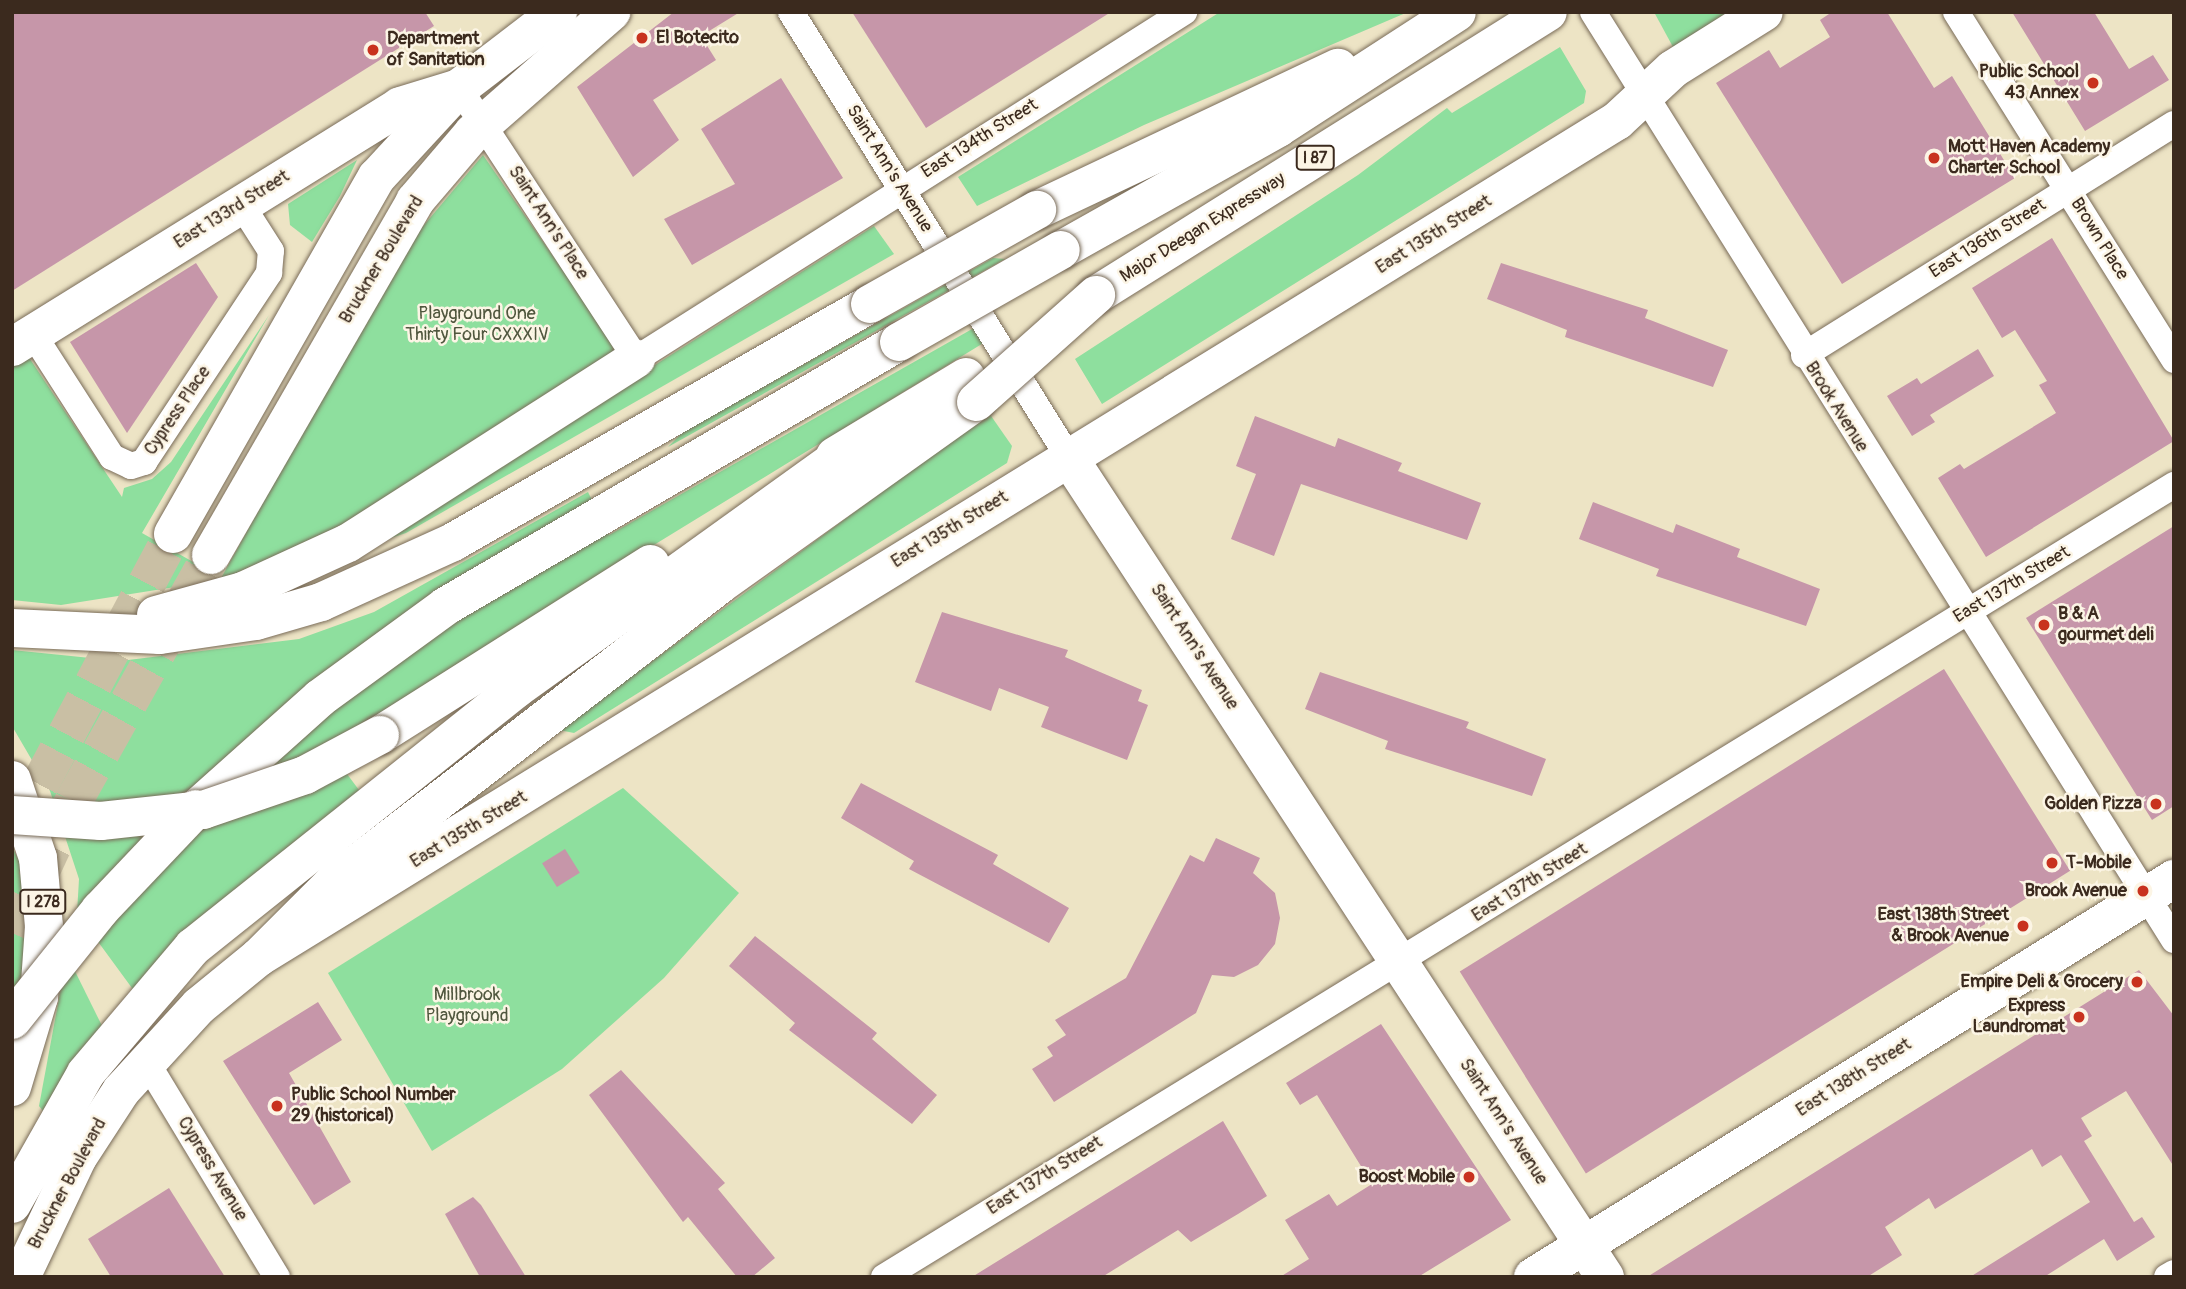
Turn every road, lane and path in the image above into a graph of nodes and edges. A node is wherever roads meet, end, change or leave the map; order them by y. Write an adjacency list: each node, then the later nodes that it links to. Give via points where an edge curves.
1 (558, 12): 10 (main road)
2 (611, 12): 12 (main road, Bruckner Boulevard)
3 (790, 12): 14 (street, Saint Ann's Avenue)
4 (1184, 12): 14 (street, East 134th Street)
5 (1592, 12): 11 (street, Brook Avenue)
6 (1764, 12): 11 (main road, East 135th Street, via 1673,69)
7 (1956, 12): 15 (street, Brown Place)
8 (1541, 17): 21 (main road, Major Deegan Expressway / I 87, bridge, via 1096,295)
9 (1442, 22): 28 (main road, bridge, via 1227,115 1037,210 465,535 349,591 268,618 193,632); 35 (main road, bridge, via 1278,128 446,606 320,698 147,859)
10 (459, 88): 12 (street, Saint Ann's Place); 16 (main road, East 133rd Street, via 400,106); 25 (main road, via 377,177)
11 (1644, 96): 18 (street, Brook Avenue); 23 (main road, East 135th Street, via 1617,121)
12 (483, 124): 19 (street, Saint Ann's Place); 26 (main road, Bruckner Boulevard, via 400,225)
13 (2174, 124): 15 (street, East 136th Street)
14 (901, 188): 19 (street, East 134th Street); 23 (street, Saint Ann's Avenue)
15 (2068, 189): 18 (street, East 136th Street); 20 (street, Brown Place)
16 (241, 204): 17 (main road, East 133rd Street); 17 (street, Cypress Place, via 271,251 270,273 144,462 131,466 111,457)
17 (22, 341)
18 (1804, 355): 27 (street, Brook Avenue)
19 (636, 359): 28 (main road, via 407,509 282,575 188,608)
20 (2174, 360)
21 (971, 389): 22 (main road, Major Deegan Expressway / I 87); 33 (main road, via 346,873)
22 (857, 444): 30 (main road, bridge, via 690,540 380,735 306,775 203,810 124,820); 38 (main road, via 407,774 221,923 147,995 86,1073)
23 (1069, 458): 33 (main road, East 135th Street); 34 (main road, Saint Ann's Avenue)
24 (2174, 485): 27 (street, East 137th Street)
25 (173, 534)
26 (211, 555)
27 (1966, 613): 31 (street, Brook Avenue); 34 (street, East 137th Street)
28 (30, 631)
29 (12, 780): 35 (main road, I 278, via 43,894)
30 (12, 815)
31 (2159, 888): 32 (street, Brook Avenue); 39 (main road, East 138th Street)
32 (2174, 940)
33 (259, 957): 36 (main road, East 135th Street, via 199,1006)
34 (1396, 960): 39 (main road, Saint Ann's Avenue); 43 (street, East 137th Street)
35 (22, 1024): 37 (main road, I 278)
36 (146, 1061): 41 (main road, Bruckner Boulevard, via 78,1157); 42 (street, Cypress Avenue)
37 (12, 1087)
38 (12, 1204)
39 (1584, 1245): 44 (main road, East 138th Street); 45 (main road, Saint Ann's Avenue)
40 (2174, 1273): 46 (street)
41 (21, 1277)
42 (277, 1277)
43 (884, 1277)
44 (1533, 1277)
45 (1605, 1277)
46 (2167, 1277)

